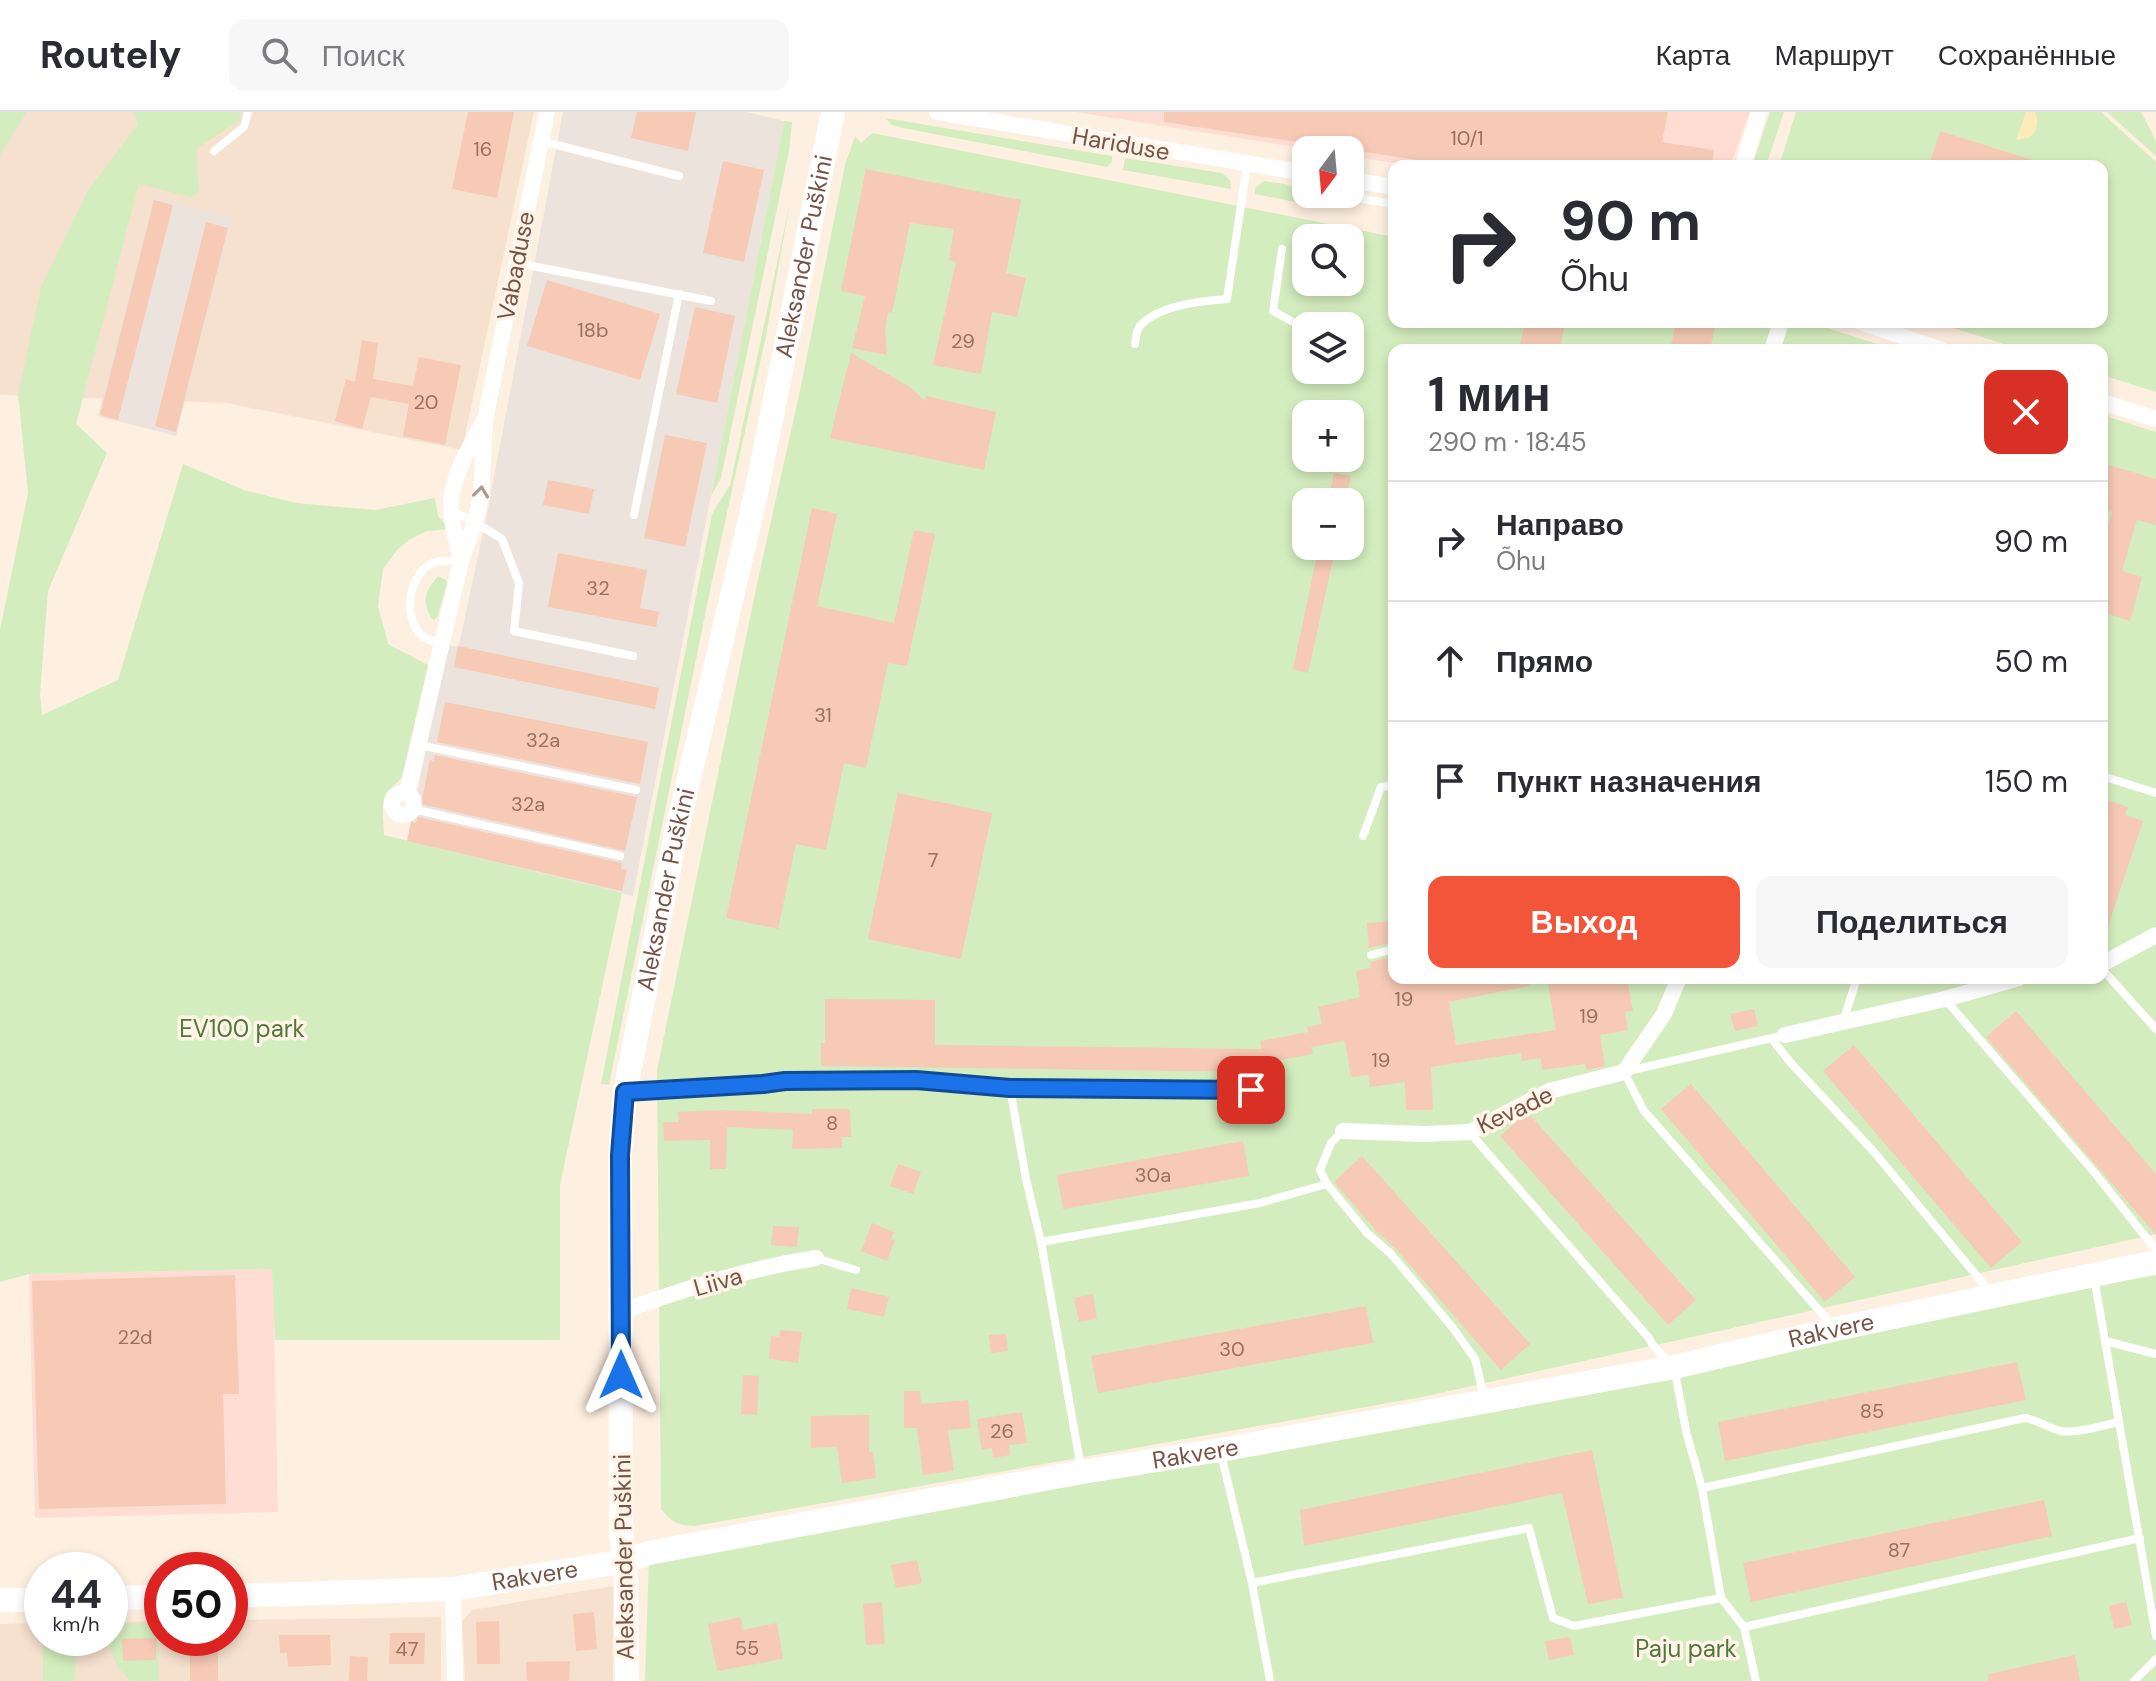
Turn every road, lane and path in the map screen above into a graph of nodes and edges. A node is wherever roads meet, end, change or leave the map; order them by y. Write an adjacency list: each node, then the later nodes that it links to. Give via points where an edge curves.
1 (248, 112): 7 (lane, via 244,127)
2 (547, 112): 6 (street, Vabaduse)
3 (833, 112): 59 (street, Aleksander Puškini)
4 (937, 112): 9 (street, Hariduse)
5 (1759, 112): 8 (street)
6 (541, 141): 12 (lane); 19 (street, Vabaduse)
7 (214, 151)
8 (1745, 160)
9 (1247, 165): 10 (street, Hariduse); 24 (lane, via 1227,299 1179,305 1156,316 1141,325)
10 (1282, 169): 11 (street, Hariduse); 13 (lane)
11 (1292, 171)
12 (679, 176)
13 (1292, 176)
14 (1364, 182): 15 (street)
15 (1388, 186)
16 (1364, 199): 17 (lane)
17 (1388, 203)
18 (1282, 249): 22 (lane, via 1273,311)
19 (517, 263): 20 (lane); 28 (street, Vabaduse)
20 (679, 294): 21 (lane); 30 (lane)
21 (711, 301)
22 (1292, 321)
23 (1878, 328): 25 (street)
24 (1135, 344)
25 (1924, 344)
26 (2108, 404): 27 (street)
27 (2156, 419)
28 (485, 420): 29 (street, Vabaduse, via 453,486); 31 (street, Vabaduse, one-way to 28)
29 (451, 511): 31 (lane); 32 (street, Vabaduse)
30 (634, 515)
31 (475, 522): 32 (street, Vabaduse); 34 (lane, via 502,539 519,583 514,631)
32 (461, 561): 33 (street, Vabaduse); 33 (lane, via 435,562 420,572 413,586 417,629)
33 (442, 644): 35 (street, Vabaduse)
34 (633, 656)
35 (418, 745): 38 (lane); 40 (street, Vabaduse)
36 (2108, 778): 39 (lane)
37 (1388, 786): 41 (lane, via 1381,787)
38 (636, 790)
39 (2156, 793)
40 (410, 801): 42 (lane)
41 (1363, 836)
42 (620, 856)
43 (2156, 935): 46 (street)
44 (1388, 951): 45 (lane)
45 (1371, 955)
46 (2108, 963)
47 (2108, 973): 53 (lane)
48 (1676, 984): 55 (street, via 1664,1014)
49 (1855, 984): 52 (lane)
50 (1997, 984): 52 (street)
51 (1950, 1005): 64 (lane)
52 (1843, 1022): 54 (street)
53 (2156, 1029)
54 (1778, 1037): 55 (lane); 69 (lane, via 1790,1062 1874,1152)
55 (1624, 1072): 61 (street, Kevade, via 1549,1091); 71 (lane, via 1644,1111)
56 (785, 1081): 57 (lane, via 916,1080); 59 (street)
57 (1010, 1088): 58 (lane); 63 (lane)
58 (1251, 1090)
59 (625, 1092): 70 (street, Aleksander Puškini)
60 (1343, 1131): 61 (street, Kevade); 62 (lane, via 1331,1143 1320,1170)
61 (1470, 1132): 74 (lane)
62 (1327, 1184): 63 (lane, via 1260,1203); 75 (lane, via 1453,1328 1475,1359)
63 (1041, 1242): 78 (lane)
64 (2156, 1250)
65 (816, 1258): 67 (lane); 70 (street, Liiva)
66 (2156, 1262): 68 (street, Rakvere)
67 (856, 1270)
68 (2093, 1276): 69 (street, Rakvere); 72 (lane)
69 (1994, 1297): 71 (street, Rakvere)
70 (621, 1312): 81 (street, Aleksander Puškini)
71 (1836, 1329): 74 (street, Rakvere)
72 (2105, 1341): 73 (lane); 76 (lane)
73 (2156, 1354)
74 (1674, 1367): 75 (street, Rakvere); 79 (lane)
75 (1485, 1402): 77 (street, Rakvere)
76 (2119, 1422): 79 (lane, via 2067,1432 2025,1418); 80 (lane)
77 (1220, 1450): 78 (street, Rakvere); 82 (lane)
78 (1082, 1472): 81 (street, Rakvere)
79 (1702, 1488): 85 (lane)
80 (2140, 1538): 88 (lane); 89 (lane)
81 (625, 1561): 83 (street, Rakvere); 92 (street, Aleksander Puškini)
82 (1252, 1583): 85 (lane, via 1529,1528 1553,1618 1574,1626); 93 (lane)
83 (453, 1589): 84 (street, Rakvere); 91 (street)
84 (248, 1595)
85 (1721, 1598): 88 (lane)
86 (0, 1600): 87 (street)
87 (24, 1600)
88 (1744, 1627): 94 (lane)
89 (2156, 1636)
90 (2156, 1659): 95 (lane)
91 (455, 1681)
92 (627, 1681)
93 (1270, 1681)
94 (1756, 1681)
95 (2134, 1681)

